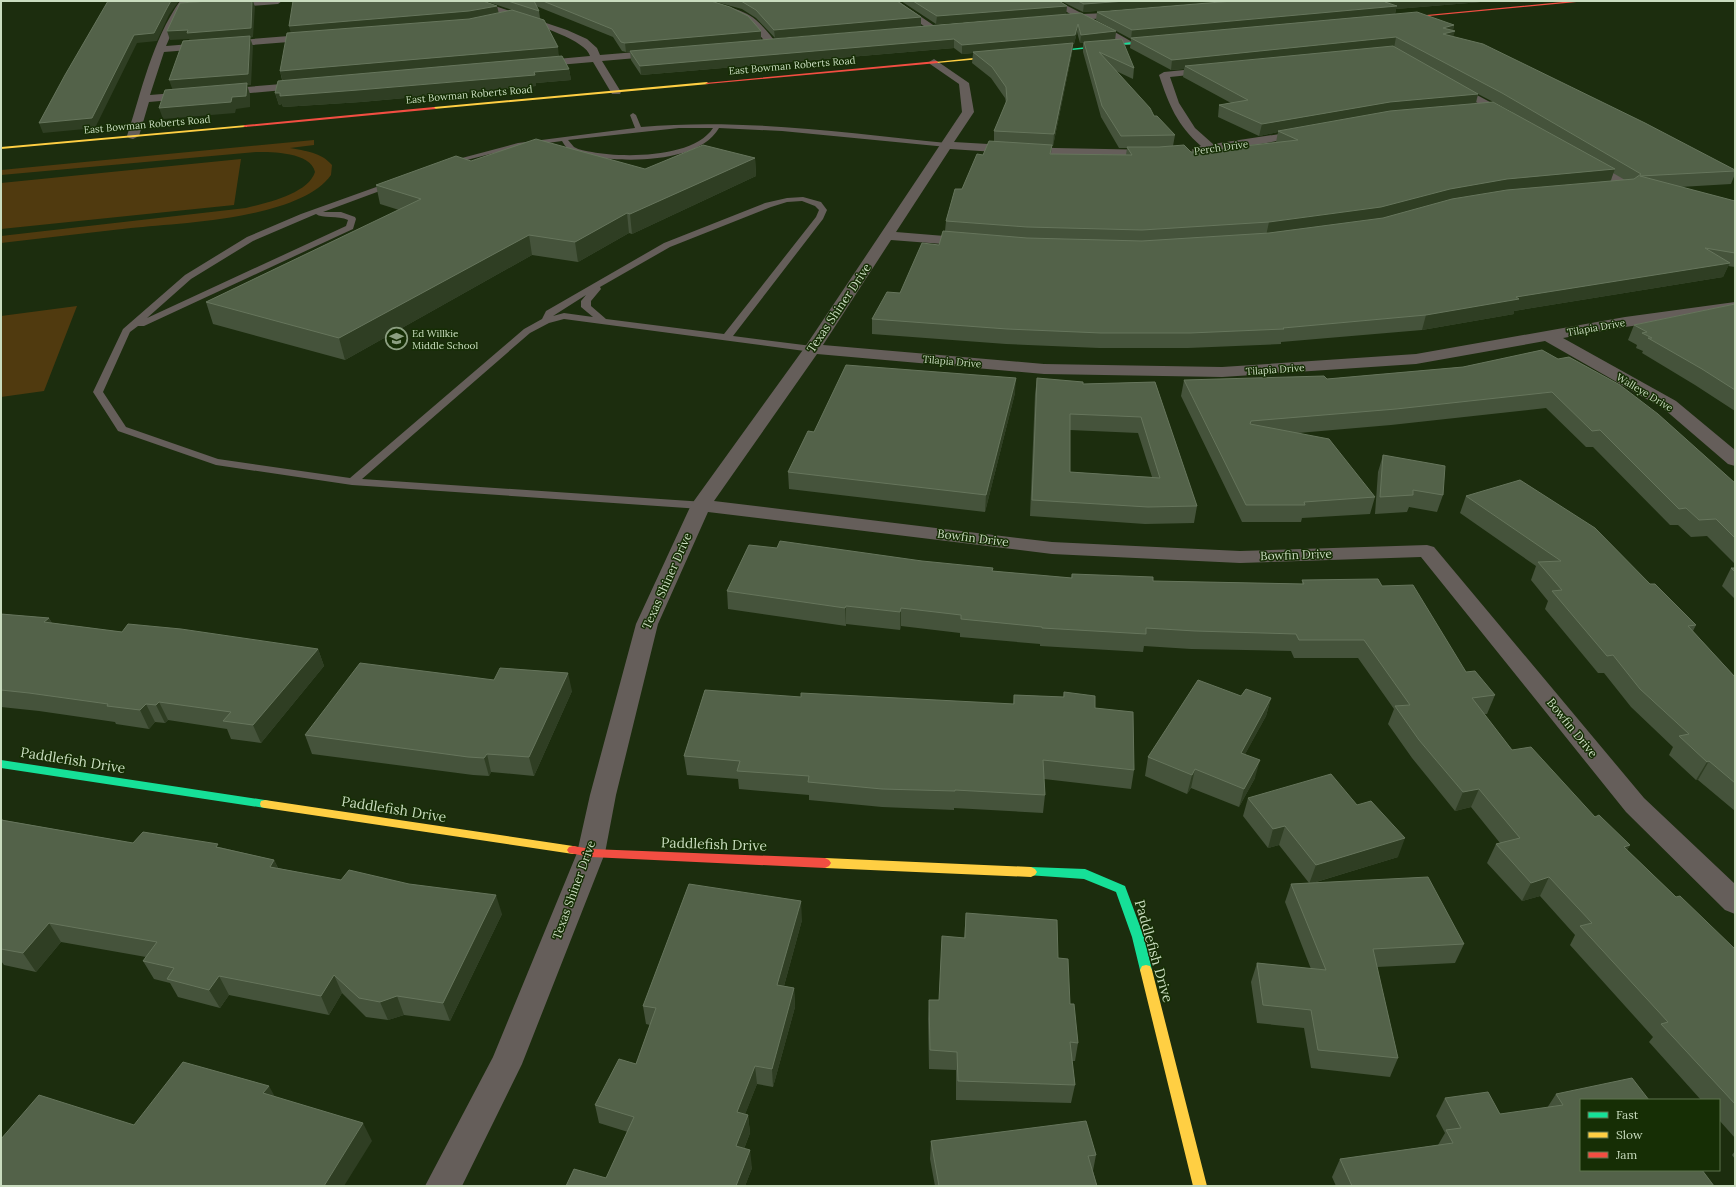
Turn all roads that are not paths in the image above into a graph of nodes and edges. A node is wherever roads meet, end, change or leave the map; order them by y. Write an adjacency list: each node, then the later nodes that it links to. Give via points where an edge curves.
1 (278, 1): 8 (street)
2 (472, 1): 11 (street)
3 (695, 1): 20 (street, via 734,12 752,21 776,43)
4 (892, 1): 16 (street, via 938,29)
5 (1052, 1): 12 (street)
6 (1585, 1): 13 (street)
7 (181, 4): 9 (street); 21 (street)
8 (217, 5)
9 (194, 7)
10 (1137, 13): 12 (street)
11 (515, 15): 14 (street); 25 (street, via 564,32 584,42 594,50)
12 (1082, 17): 15 (street); 19 (street)
13 (1386, 19)
14 (493, 20)
15 (1051, 20)
16 (918, 31)
17 (324, 36): 21 (street)
18 (1168, 39): 19 (street)
19 (1129, 43): 23 (street)
20 (756, 45)
21 (160, 49): 32 (street)
22 (672, 52): 25 (street)
23 (1035, 52)
24 (1012, 55): 26 (street, East Bowman Roberts Road)
25 (596, 59): 27 (street); 31 (street)
26 (934, 62): 31 (street, East Bowman Roberts Road); 42 (street, Texas Shiner Drive, via 964,83 968,112)
27 (525, 65)
28 (1227, 69): 44 (street, via 1164,75 1174,103 1190,130)
29 (1440, 78): 33 (street)
30 (319, 84): 32 (street)
31 (616, 92): 40 (street, East Bowman Roberts Road)
32 (144, 99): 40 (street)
33 (1494, 108): 34 (street); 36 (street)
34 (1471, 110)
35 (633, 116): 38 (lane)
36 (1521, 123)
37 (717, 126): 38 (lane); 41 (lane, via 712,134 699,144 646,156 590,154 572,149); 42 (lane, via 782,129)
38 (639, 130): 41 (lane)
39 (1315, 131): 44 (street, Perch Drive)
40 (133, 136): 43 (street, East Bowman Roberts Road)
41 (564, 138): 48 (lane, via 518,145)
42 (947, 145): 46 (street, via 1055,152); 54 (street, Texas Shiner Drive)
43 (1, 148)
44 (1212, 149): 45 (street, Perch Drive)
45 (1188, 151)
46 (1164, 153)
47 (1575, 155): 50 (street, via 1629,186)
48 (435, 167)
49 (406, 178): 51 (lane)
50 (1610, 188)
51 (340, 203): 52 (lane); 53 (lane)
52 (341, 214): 53 (lane); 60 (lane, via 352,219 350,227)
53 (304, 216): 60 (lane, via 250,239 188,277)
54 (887, 235): 55 (street); 63 (street, Texas Shiner Drive)
55 (979, 242)
56 (603, 282): 58 (lane, via 586,301 586,307); 59 (lane, via 549,313); 62 (lane, via 667,245 768,205 803,199 818,204 823,210 820,217)
57 (1735, 308): 61 (street, Tilapia Drive, via 1625,322)
58 (602, 320): 59 (lane, via 564,316); 62 (lane)
59 (546, 321): 65 (lane, via 527,331)
60 (126, 331): 65 (lane, via 98,392 122,429 216,462)
61 (1548, 336): 63 (street, Tilapia Drive, via 1416,359 1222,372 1044,369); 64 (street, Walleye Drive, via 1670,405)
62 (727, 337): 63 (lane)
63 (812, 349): 66 (street, Texas Shiner Drive)
64 (1735, 460)
65 (352, 482): 66 (lane)
66 (701, 505): 68 (street, Texas Shiner Drive, via 647,624 603,795); 69 (street, Bowfin Drive, via 1052,548 1240,557 1427,551 1635,805)
67 (1, 764): 68 (street, Paddlefish Drive)
68 (591, 853): 70 (street, Texas Shiner Drive, via 506,1064); 71 (street, Paddlefish Drive, via 1086,874 1121,889 1138,937)
69 (1735, 902)
70 (443, 1186)
71 (1200, 1186)

